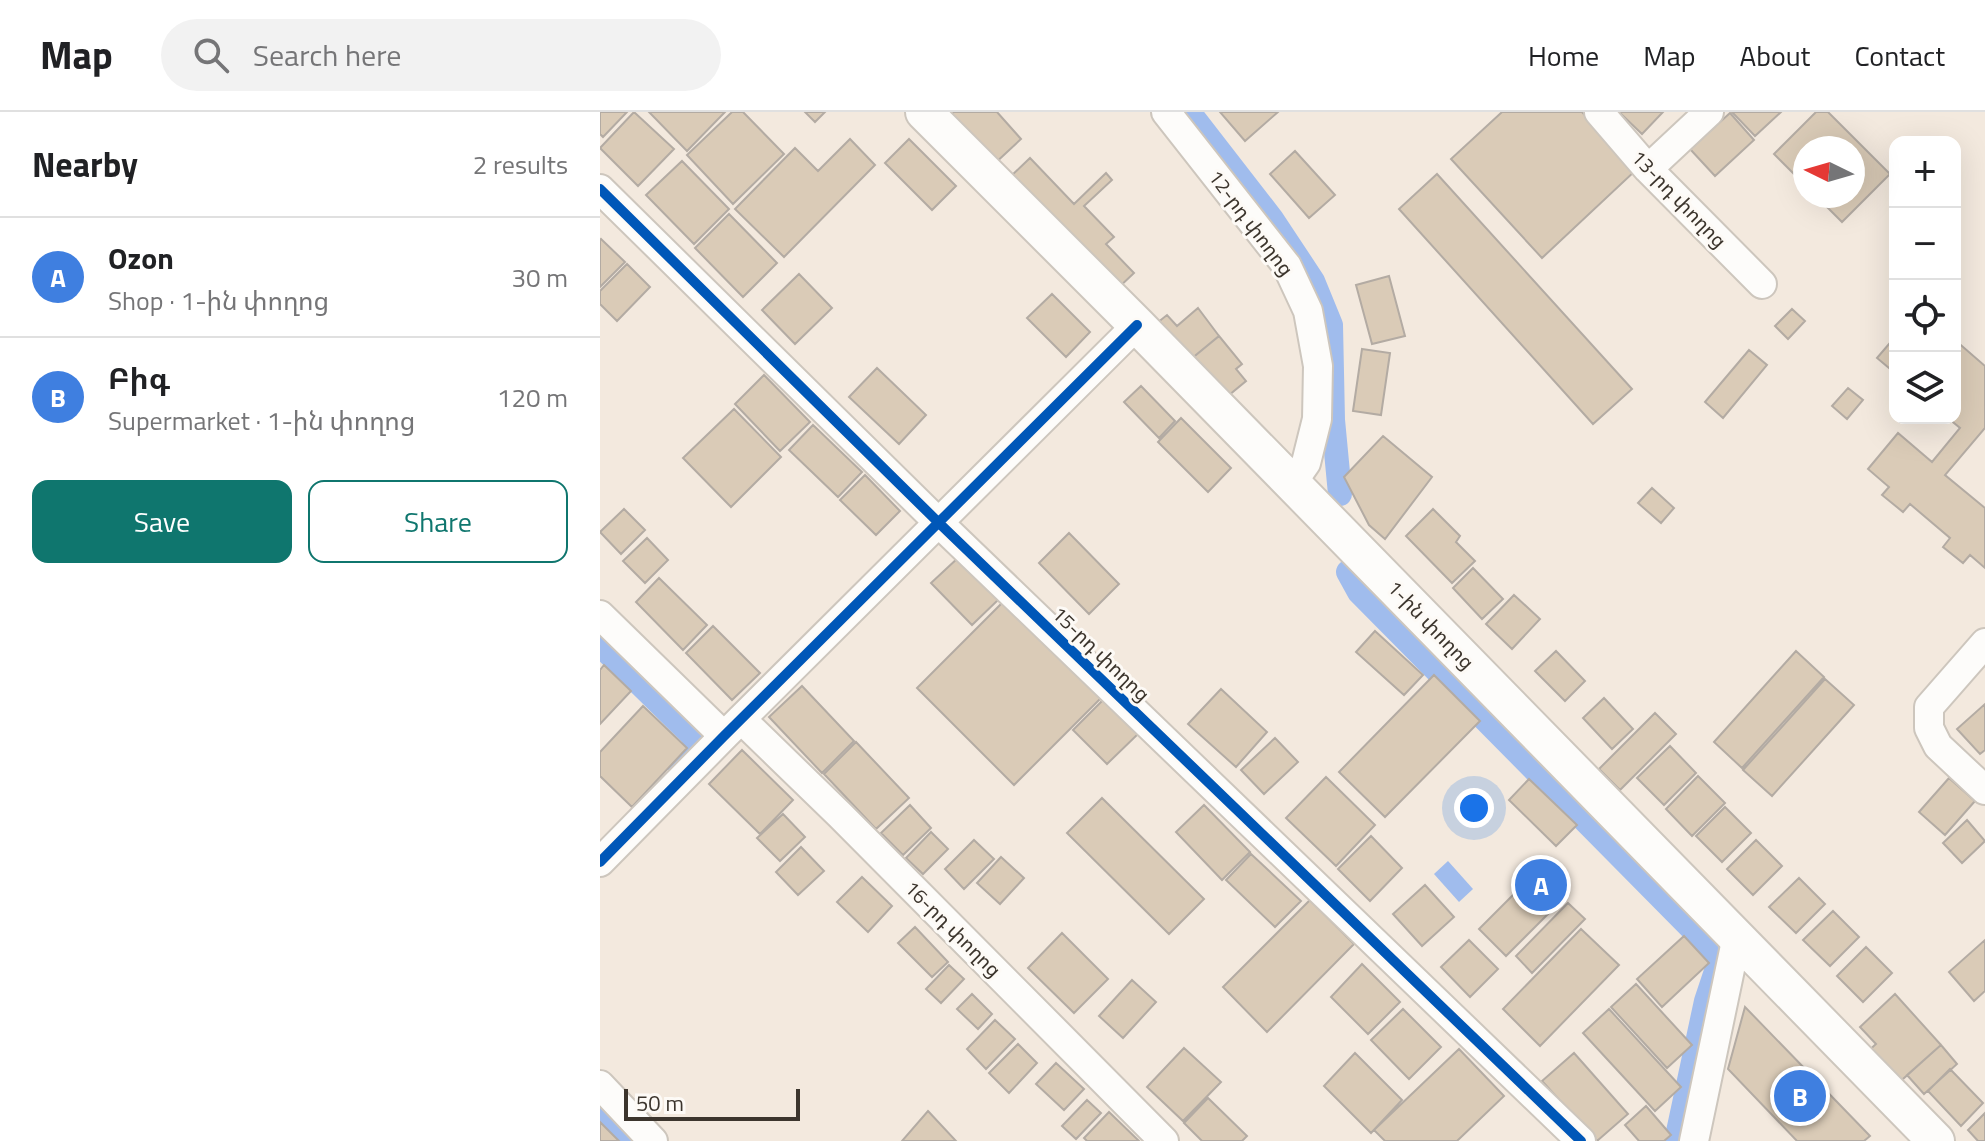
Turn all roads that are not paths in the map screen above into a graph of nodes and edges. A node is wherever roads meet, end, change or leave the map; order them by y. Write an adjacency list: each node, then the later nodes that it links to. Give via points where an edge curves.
1 (924, 112): 8 (main road, 1-ին փողոց)
2 (1166, 112): 9 (street, 12-րդ փողոց, via 1287,266 1308,311 1318,366 1317,419 1306,463)
3 (1599, 112): 5 (street, 13-րդ փողոց)
4 (1709, 112): 5 (street)
5 (1648, 169): 7 (street, 13-րդ փողոց)
6 (600, 189): 10 (street, 15-րդ փողոց)
7 (1762, 284)
8 (1137, 325): 9 (main road, 1-ին փողոց); 10 (street)
9 (1292, 483): 16 (main road, 1-ին փողոց)
10 (940, 524): 13 (street); 20 (street, 15-րդ փողոց)
11 (600, 615): 13 (street, 16-րդ փողոց)
12 (1985, 643): 14 (street, via 1929,707 1929,728 1938,746)
13 (732, 728): 15 (street); 19 (street, 16-րդ փողոց, via 840,815)
14 (1985, 790)
15 (600, 862)
16 (1737, 936): 21 (street); 22 (main road, 1-ին փողոց)
17 (600, 1085): 18 (street)
18 (653, 1141)
19 (1164, 1141)
20 (1581, 1141)
21 (1694, 1141)
22 (1936, 1141)

